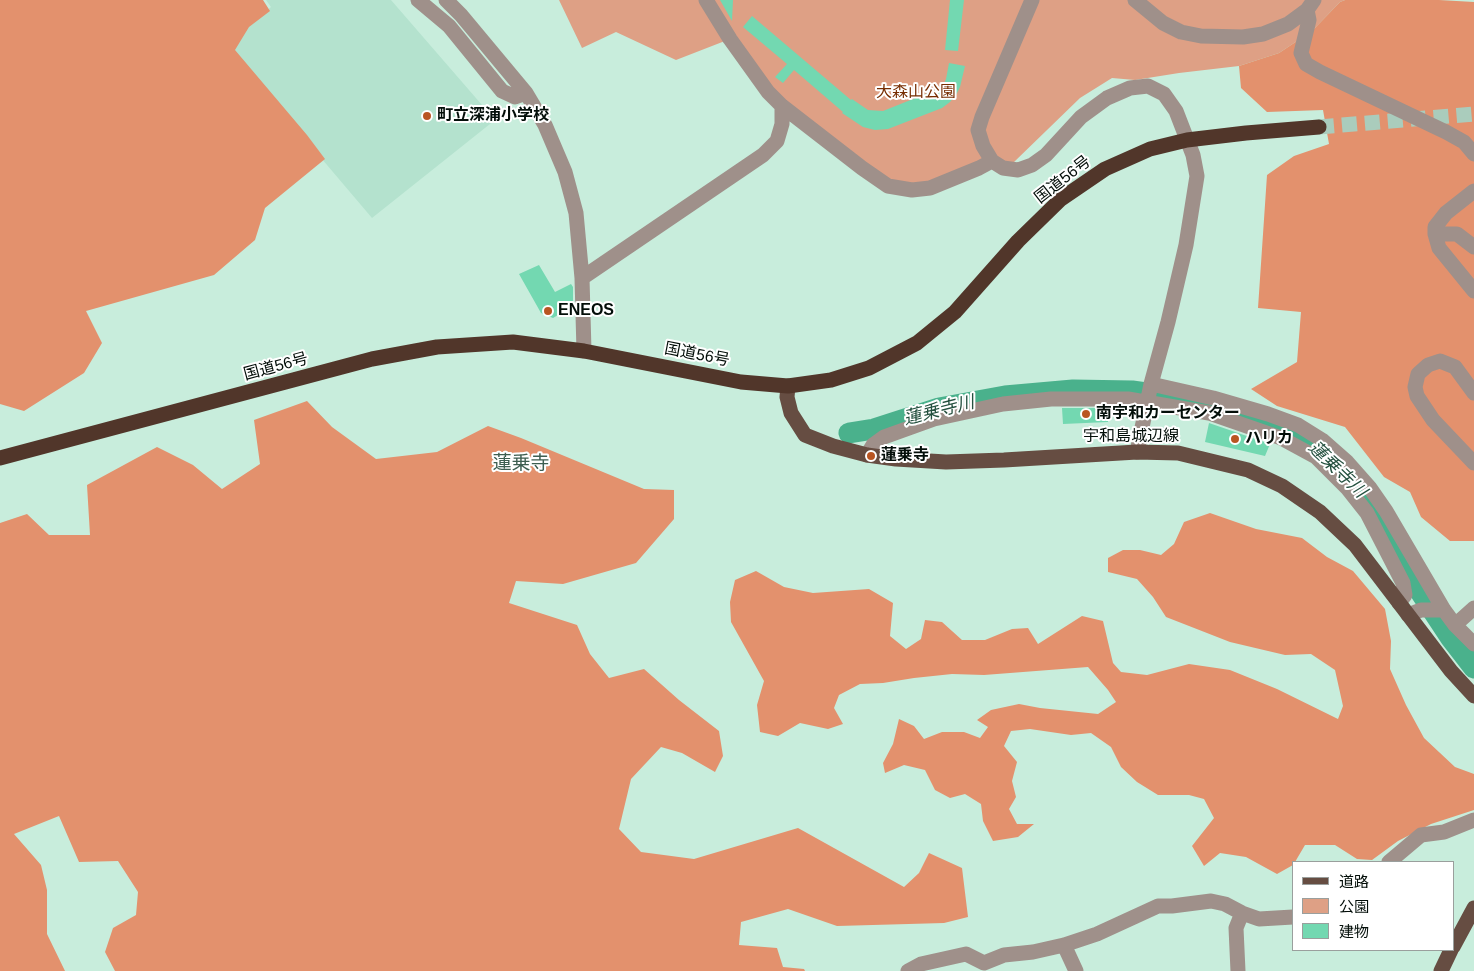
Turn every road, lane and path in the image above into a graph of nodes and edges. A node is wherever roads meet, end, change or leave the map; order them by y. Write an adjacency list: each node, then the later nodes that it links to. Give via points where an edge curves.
1 (418, 0): 7 (street, via 450,26 502,91 514,97)
2 (446, 0): 7 (street)
3 (1032, 0): 12 (street, via 978,130)
4 (1135, 0): 5 (street, via 1163,23 1182,32 1243,37 1263,34 1288,24)
5 (1311, 4): 11 (street, via 1301,53 1306,64 1446,132 1464,142)
6 (709, 5): 8 (street, via 768,92)
7 (526, 93): 16 (street, via 545,125 565,172 576,213)
8 (782, 106): 12 (street, via 888,186 912,190 930,188); 16 (street, via 782,124 777,141 764,155)
9 (1319, 127): 10 (highway, 国道56号)
10 (1187, 140): 12 (street, via 1176,111 1164,94 1148,86 1130,88 1107,98 1081,117 1046,155 1032,165 1018,170 1003,168); 19 (street, via 1197,176 1186,245); 20 (highway, 国道56号, via 1150,149 1105,169 1061,199 954,312 917,343 869,368 831,380)
11 (1474, 154)
12 (992, 161)
13 (1474, 190): 14 (street, via 1446,213 1435,227)
14 (1435, 234): 15 (street, via 1457,234); 17 (street, via 1439,248)
15 (1474, 247)
16 (582, 278): 18 (street)
17 (1474, 291)
18 (584, 350): 20 (highway, 国道56号, via 741,382); 25 (highway, 国道56号, via 513,342 437,346 372,359)
19 (1151, 384): 22 (street); 29 (street, via 1268,414 1298,425 1322,440 1370,488)
20 (788, 386): 24 (main road, 宇和島城辺線, via 791,413 805,435)
21 (1474, 393): 26 (street, via 1454,367 1440,361 1428,365 1418,374 1415,387 1417,396 1433,420)
22 (1147, 403): 23 (street); 24 (street, via 1128,399 1051,399 1003,404 934,419 884,437 873,445); 27 (street, via 1209,413 1281,438 1316,457 1367,513 1403,583 1405,595)
23 (1137, 452): 24 (main road, 宇和島城辺線, via 946,462); 27 (main road, 宇和島城辺線, via 1178,453 1213,460 1248,470 1282,486 1320,512 1355,545)
24 (867, 455)
25 (0, 458)
26 (1474, 463)
27 (1399, 603): 30 (main road, 宇和島城辺線)
28 (1474, 608): 31 (street)
29 (1444, 610): 30 (street, via 1422,610); 31 (street)
30 (1408, 615): 33 (main road, 宇和島城辺線)
31 (1455, 625): 32 (street)
32 (1474, 644)
33 (1474, 696)
34 (1474, 820): 35 (street, via 1444,832 1421,835)
35 (1390, 861)
36 (1474, 908): 40 (main road)
37 (1242, 913): 38 (street, via 1260,919); 39 (street, via 1212,901 1158,906 1097,934); 44 (street, via 1236,928)
38 (1292, 916)
39 (1064, 944): 42 (street, via 1004,955 984,963 966,954 921,964); 43 (street)
40 (1454, 944)
41 (1450, 951): 45 (main road)
42 (908, 971)
43 (1076, 971)
44 (1238, 971)
45 (1440, 971)

